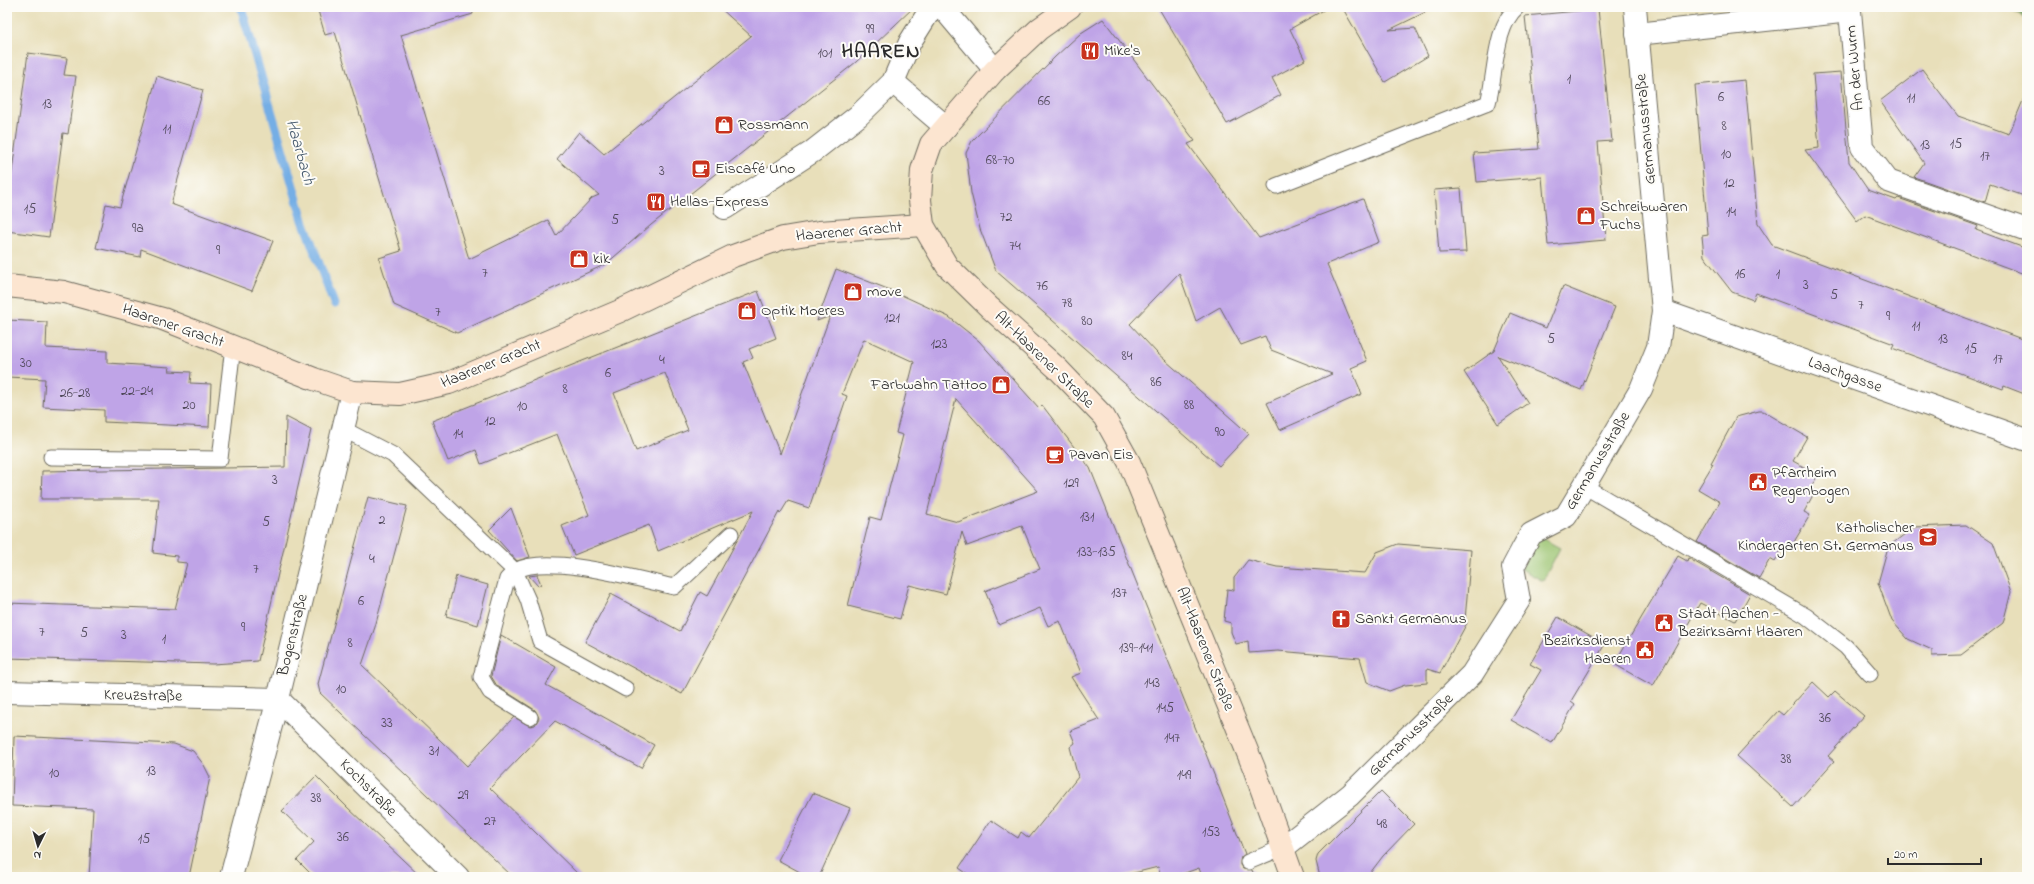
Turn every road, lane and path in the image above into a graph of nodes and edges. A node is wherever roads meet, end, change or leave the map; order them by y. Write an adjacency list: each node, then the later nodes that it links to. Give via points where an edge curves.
1 (932, 7): 8 (street, via 910,42)
2 (942, 7): 7 (street)
3 (1070, 7): 7 (main road, Alt-Haarener Straße, via 1038,29)
4 (1517, 7): 10 (lane, via 1509,14 1501,32 1488,103)
5 (1635, 7): 6 (street, Germanusstraße)
6 (1637, 34): 13 (street, An der Wurm, via 1850,11 1862,147 1888,181); 15 (street, Germanusstraße)
7 (995, 70): 9 (main road, Alt-Haarener Straße)
8 (893, 82): 9 (street); 11 (street, via 858,116 812,152)
9 (946, 127): 12 (main road, Alt-Haarener Straße, via 931,144 922,170 920,200)
10 (1276, 186)
11 (725, 208)
12 (923, 225): 17 (main road, Haarener Gracht, via 819,232 783,238 733,256 620,311 449,383 400,394); 29 (main road, Alt-Haarener Straße, via 947,266 1059,370 1104,417 1129,462)
13 (2027, 230)
14 (7, 286): 16 (main road, Haarener Gracht, via 64,292 163,319)
15 (1663, 310): 19 (street, Laachgasse); 21 (street, Germanusstraße, via 1658,347 1641,389)
16 (233, 346): 17 (main road, Haarener Gracht); 20 (lane, via 220,459)
17 (352, 392): 18 (street, Bogenstraße)
18 (343, 429): 23 (lane, via 393,455); 27 (street, Bogenstraße)
19 (2027, 440)
20 (51, 457)
21 (1584, 486): 24 (lane, via 1806,616 1846,647); 29 (street, Germanusstraße, via 1566,516 1531,534 1513,567 1519,600 1472,674 1350,795)
22 (731, 534): 23 (lane, via 674,587 583,566 525,566)
23 (515, 571): 25 (lane, via 528,600 540,641); 28 (lane, via 507,579 481,677 490,692)
24 (1870, 674)
25 (626, 689)
26 (7, 692): 27 (street, Kreuzstraße)
27 (278, 699): 31 (street, Bogenstraße); 32 (street, Kochstraße)
28 (530, 718)
29 (1284, 847): 30 (lane); 33 (main road, Alt-Haarener Straße)
30 (1248, 862)
31 (231, 877)
32 (458, 877)
33 (1293, 877)

